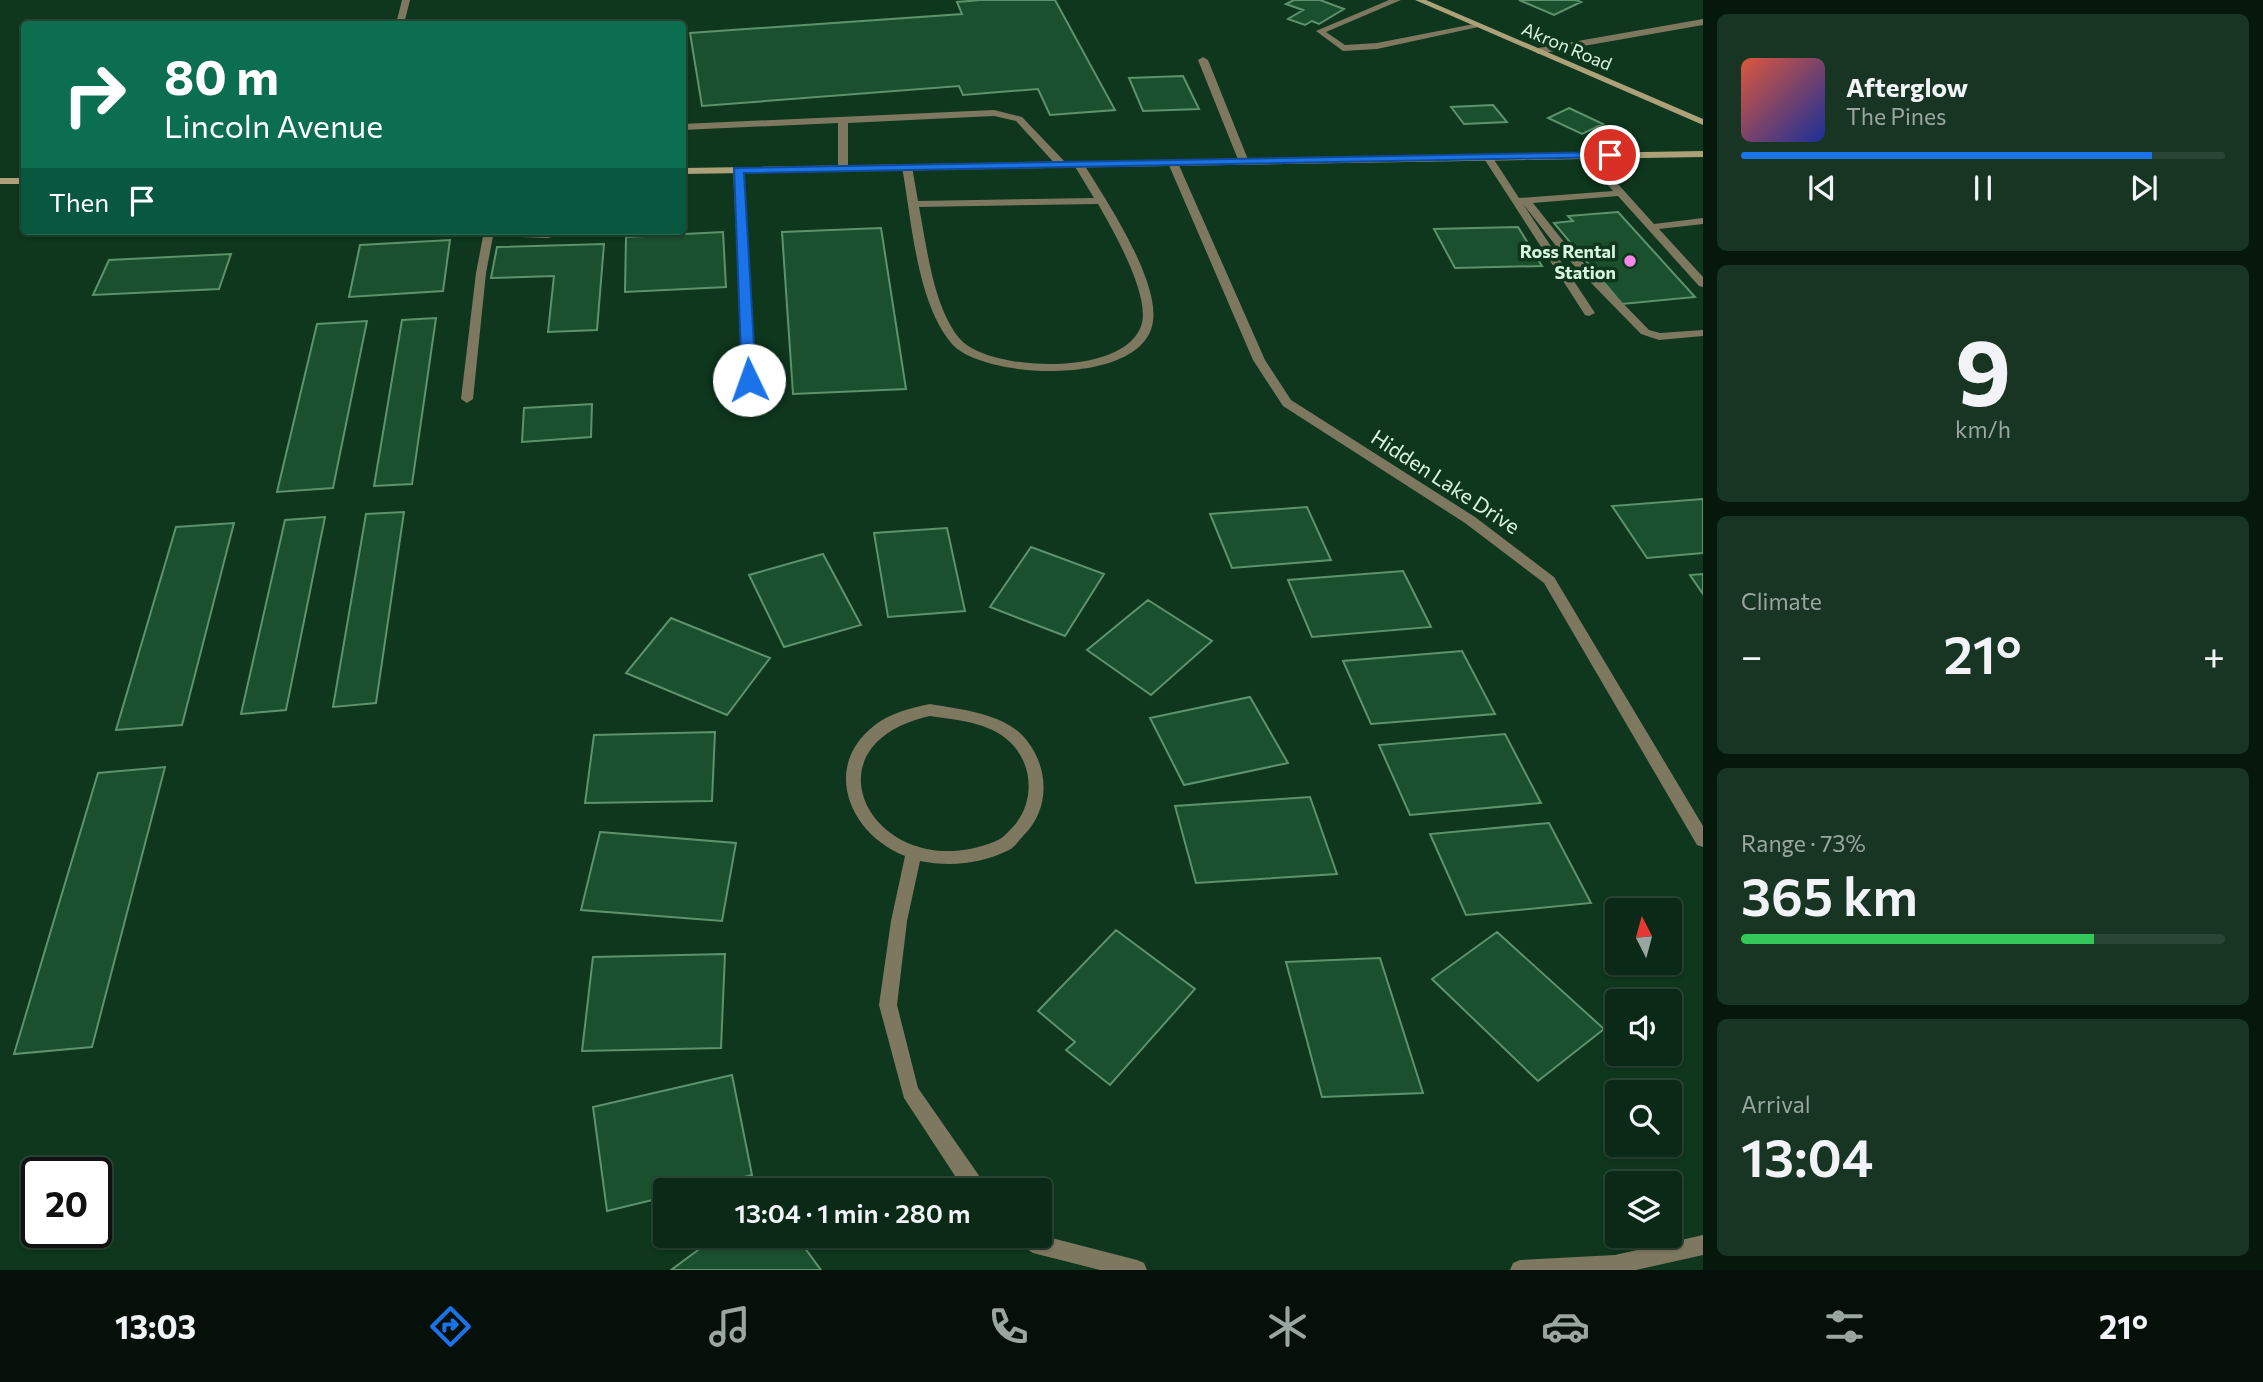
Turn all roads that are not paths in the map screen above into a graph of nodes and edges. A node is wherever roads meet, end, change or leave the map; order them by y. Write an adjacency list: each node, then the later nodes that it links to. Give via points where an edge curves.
1 (406, 0): 4 (street)
2 (1397, 0): 6 (street, via 1320,31 1343,48)
3 (1419, 0): 6 (street, Akron Road)
4 (401, 21)
5 (1703, 22): 7 (street)
6 (1479, 26): 7 (street, Akron Road)
7 (1538, 51): 10 (street, Akron Road)
8 (1203, 60): 15 (street)
9 (843, 120): 11 (street); 17 (street, via 994,113 1020,119); 20 (street)
10 (1703, 121)
11 (686, 127)
12 (1703, 154): 13 (street)
13 (1587, 155): 14 (street); 25 (street)
14 (1488, 157): 15 (street); 26 (street)
15 (1244, 162): 16 (street)
16 (1173, 163): 18 (street); 37 (street, Hidden Lake Drive, via 1259,360 1287,403 1470,520 1549,580)
17 (1062, 165): 18 (street); 19 (street)
18 (1079, 165): 27 (street)
19 (907, 167): 20 (street); 28 (street)
20 (843, 168): 21 (street)
21 (738, 170): 22 (street); 35 (street)
22 (686, 171)
23 (0, 181): 24 (street)
24 (21, 181)
25 (1622, 193): 26 (street); 30 (street)
26 (1521, 200): 33 (street); 34 (street, via 1645,332 1659,337)
27 (1101, 201): 28 (street); 28 (street, via 1137,269 1148,320 1138,345 1106,362 1052,368 965,350 947,328 931,285)
28 (914, 204)
29 (1703, 221): 30 (street)
30 (1652, 227): 32 (street)
31 (488, 235): 36 (street)
32 (1703, 284)
33 (1589, 313)
34 (1703, 333)
35 (749, 380)
36 (467, 398)
37 (1703, 840)
38 (913, 854): 38 (street, via 944,860 976,857 1005,845 1026,826 1037,803 1038,778 1029,753 1011,733 977,715 930,710 902,717 879,730 862,749 853,772 855,796 865,820 886,840); 39 (street, via 888,1005 910,1092)
39 (968, 1178)
40 (1703, 1245): 43 (street, via 1615,1265)
41 (1052, 1248): 42 (street)
42 (1138, 1270)
43 (1520, 1270)

